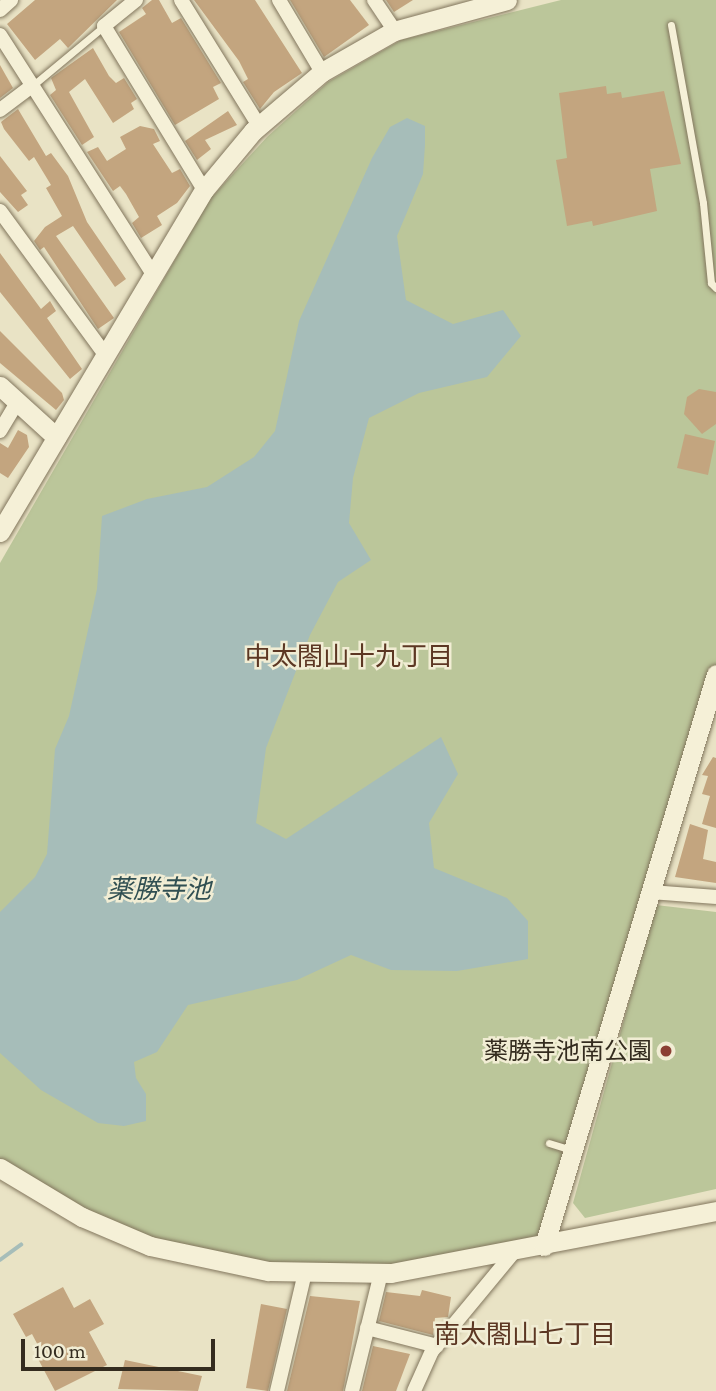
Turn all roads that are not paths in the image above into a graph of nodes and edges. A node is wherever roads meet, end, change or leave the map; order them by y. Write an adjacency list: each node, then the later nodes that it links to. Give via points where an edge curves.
1 (11, 0): 8 (street)
2 (136, 0): 10 (street)
3 (181, 0): 16 (street)
4 (279, 0): 13 (street)
5 (374, 0): 11 (street)
6 (507, 0): 7 (street)
7 (464, 4): 11 (street)
8 (0, 10)
9 (671, 25): 20 (lane, via 703,203 711,283)
10 (104, 26): 14 (lane); 17 (street)
11 (395, 31): 13 (street)
12 (0, 36): 14 (street)
13 (323, 72): 16 (street)
14 (32, 86): 15 (street); 19 (street)
15 (0, 110)
16 (259, 126): 17 (street)
17 (204, 190): 19 (street)
18 (0, 211): 21 (street)
19 (153, 274): 21 (street)
20 (716, 288)
21 (106, 356): 25 (street)
22 (0, 386): 23 (street)
23 (17, 403): 24 (street); 25 (street)
24 (0, 431)
25 (56, 437): 26 (street)
26 (0, 532)
27 (716, 674): 28 (street)
28 (651, 892): 29 (street); 31 (street)
29 (716, 897)
30 (549, 1143): 31 (lane)
31 (573, 1150): 34 (street)
32 (0, 1168): 36 (street, via 82,1217 150,1246 243,1267)
33 (716, 1211): 34 (street)
34 (544, 1246): 35 (street)
35 (514, 1252): 37 (street); 39 (street)
36 (305, 1273): 37 (street); 40 (street)
37 (381, 1273): 38 (street)
38 (368, 1328): 39 (street); 41 (street)
39 (437, 1346): 42 (street)
40 (277, 1391)
41 (352, 1391)
42 (414, 1391)

